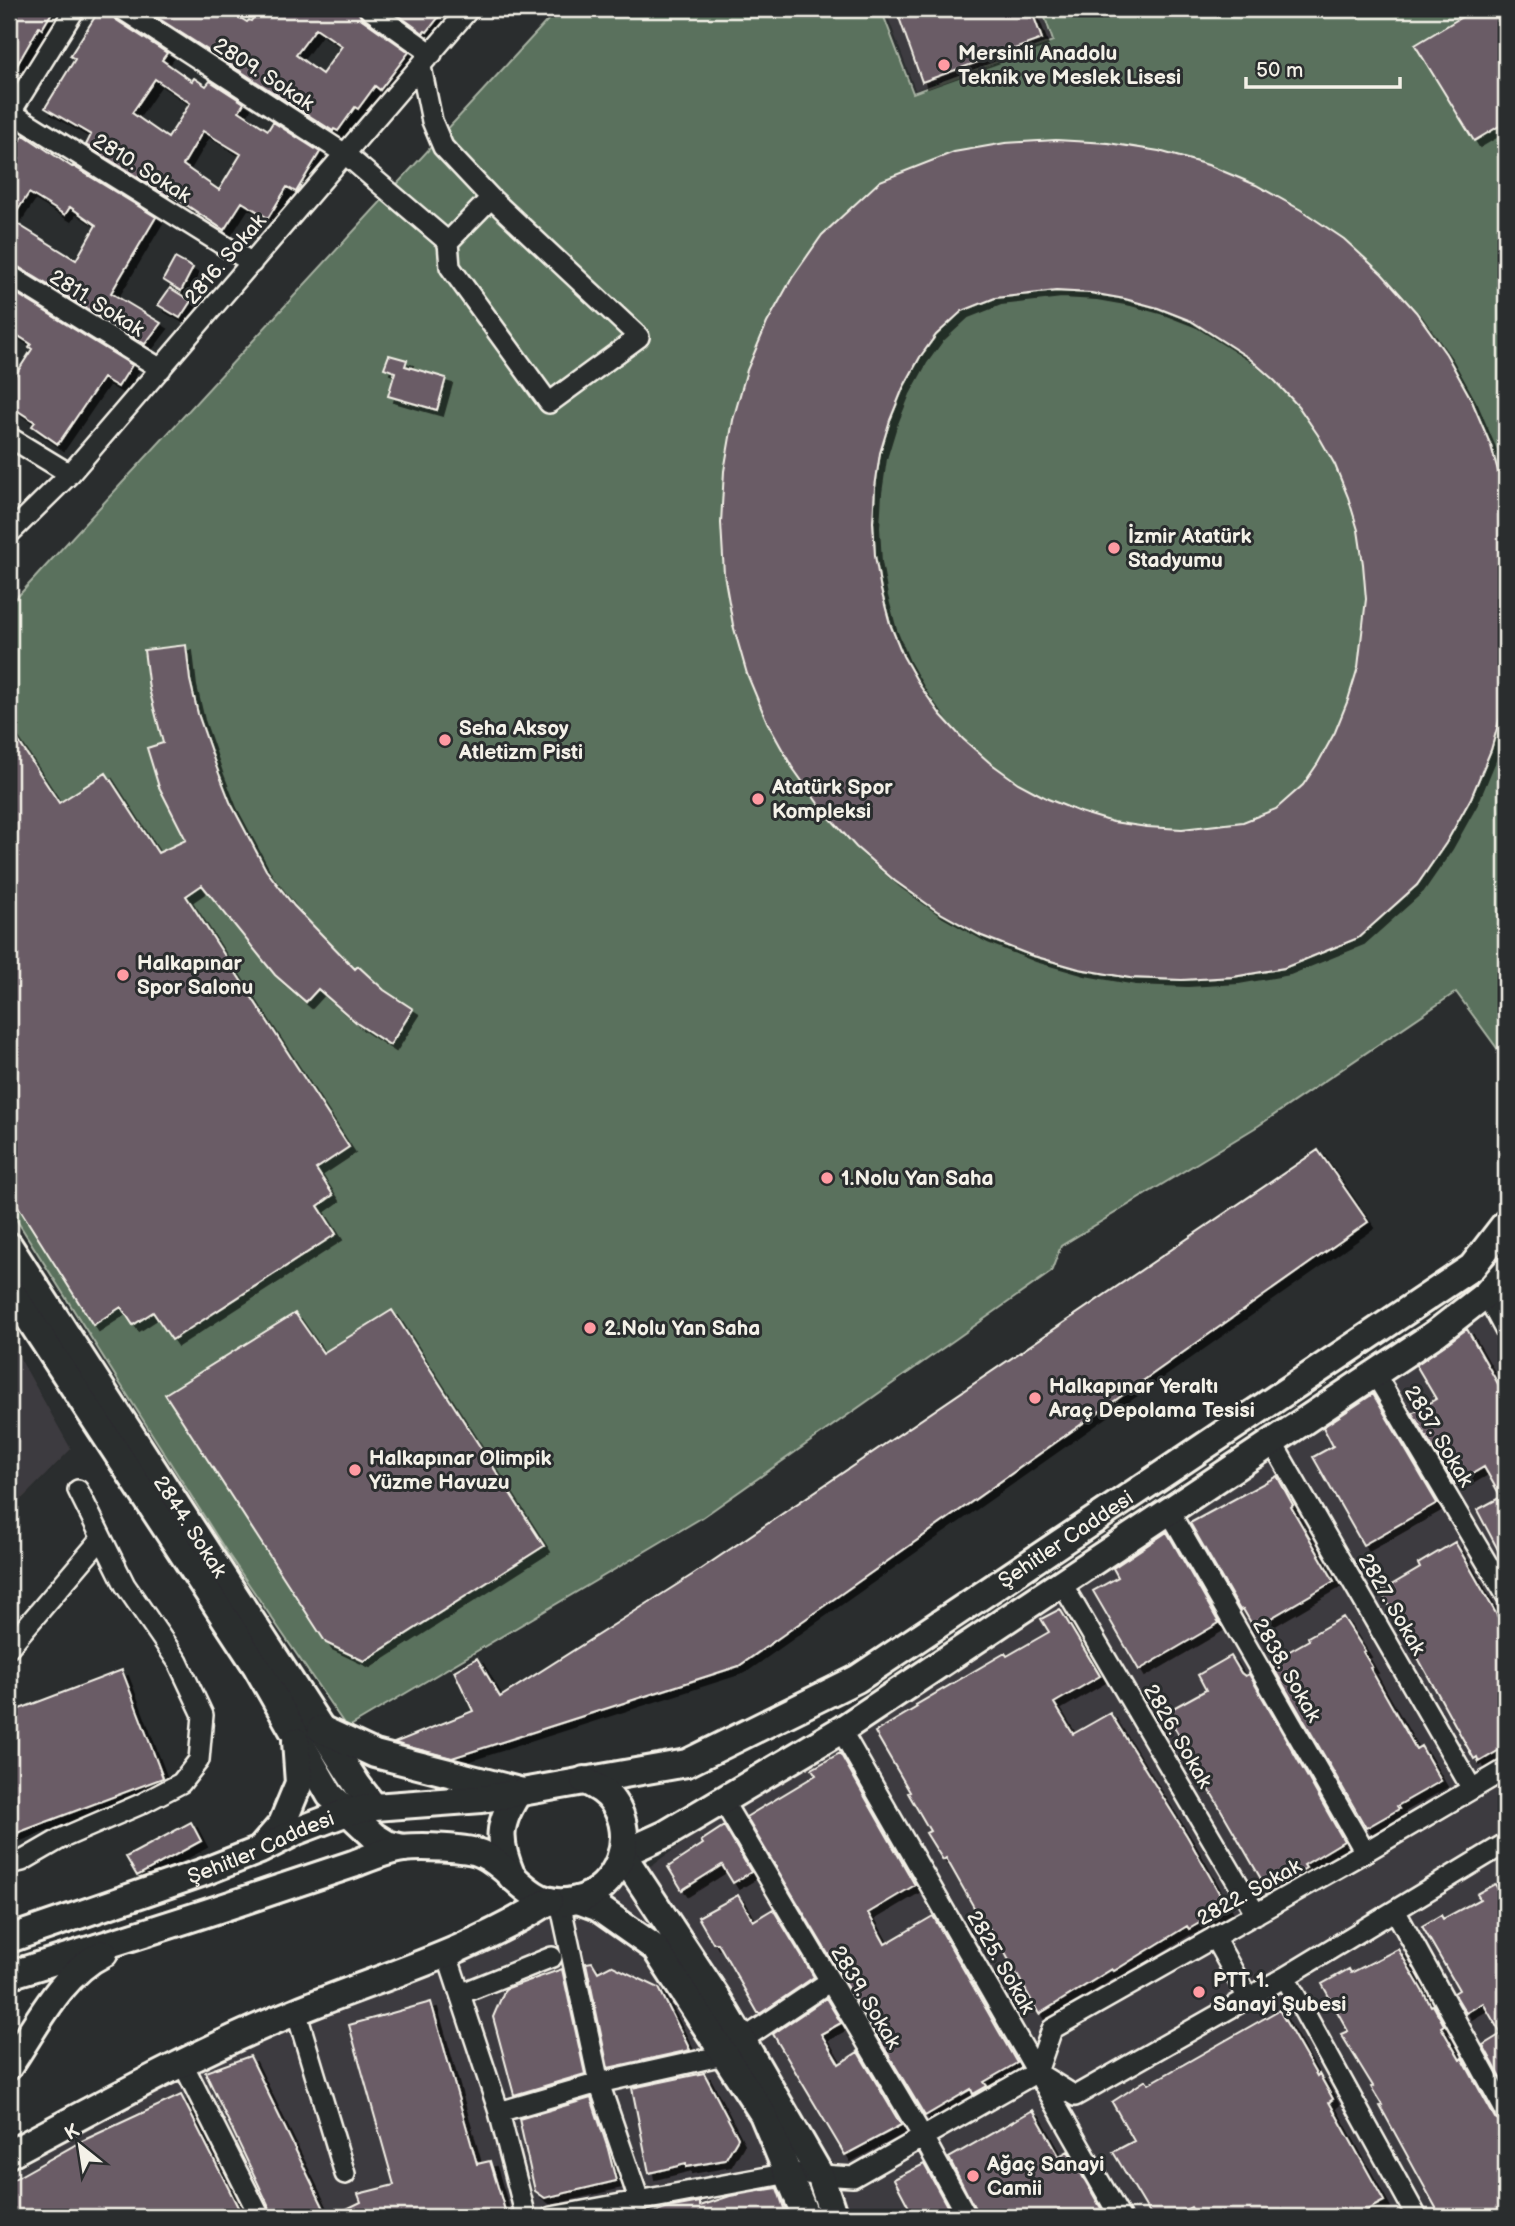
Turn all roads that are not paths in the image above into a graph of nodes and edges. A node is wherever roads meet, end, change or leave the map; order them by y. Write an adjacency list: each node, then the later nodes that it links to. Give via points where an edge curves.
1 (75, 9): 6 (street)
2 (122, 9): 7 (street, 2809. Sokak)
3 (369, 9): 5 (street)
4 (469, 9): 5 (street, 2816. Sokak)
5 (426, 60): 7 (street, 2816. Sokak); 8 (street, via 432,121 443,147)
6 (9, 113): 10 (street, 2810. Sokak)
7 (345, 155): 9 (street, 2809. Sokak); 10 (street, 2816. Sokak)
8 (491, 198): 9 (street); 9 (street, via 639,337 550,403 450,267)
9 (449, 242)
10 (251, 263): 12 (street, 2816. Sokak)
11 (9, 275): 12 (street, 2811. Sokak)
12 (161, 369): 14 (street, 2816. Sokak)
13 (9, 437): 14 (street)
14 (70, 474): 15 (street, 2816. Sokak)
15 (9, 534)
16 (1506, 1223): 33 (main road, Şehitler Caddesi, via 1472,1267 857,1679 687,1763)
17 (9, 1246): 31 (main road, 2844. Sokak)
18 (1506, 1271): 19 (main road, Şehitler Caddesi)
19 (1496, 1286): 21 (street); 22 (main road, Şehitler Caddesi)
20 (9, 1289): 31 (main road, 2844. Sokak, via 257,1667)
21 (1506, 1332)
22 (1375, 1374): 23 (main road, Şehitler Caddesi); 28 (street, 2837. Sokak)
23 (1272, 1442): 25 (main road, Şehitler Caddesi); 34 (street, 2827. Sokak)
24 (78, 1490): 26 (street)
25 (1169, 1511): 27 (main road, Şehitler Caddesi); 42 (street, 2838. Sokak)
26 (101, 1539): 29 (street); 44 (street, via 125,1585 178,1662 202,1715 199,1760 181,1783 161,1794)
27 (1061, 1582): 30 (main road, Şehitler Caddesi); 48 (street, 2826. Sokak)
28 (1506, 1595)
29 (9, 1647)
30 (841, 1730): 36 (main road, Şehitler Caddesi); 63 (street, 2825. Sokak)
31 (308, 1732): 35 (main road); 37 (main road, 2844. Sokak); 38 (main road, 2844. Sokak, via 330,1794); 41 (main road, 2844. Sokak, via 299,1783 282,1824)
32 (1506, 1769): 34 (street, 2822. Sokak)
33 (584, 1780): 35 (main road, Şehitler Caddesi); 43 (main road, via 600,1788 622,1818)
34 (1472, 1789): 42 (street, 2822. Sokak)
35 (519, 1791): 37 (main road, Şehitler Caddesi, via 482,1799); 45 (main road, via 506,1810 501,1833 503,1856)
36 (723, 1801): 43 (main road, Şehitler Caddesi); 56 (street, 2839. Sokak)
37 (374, 1807): 38 (main road, Şehitler Caddesi)
38 (347, 1812): 40 (main road, 2844. Sokak, via 374,1836); 41 (main road, Şehitler Caddesi)
39 (1505, 1846): 47 (street)
40 (403, 1848): 45 (main road, Şehitler Caddesi, via 473,1850); 49 (main road, Şehitler Caddesi)
41 (260, 1850): 51 (main road, Şehitler Caddesi)
42 (1365, 1852): 48 (street, 2822. Sokak)
43 (622, 1854): 46 (main road, via 613,1874 598,1890); 60 (main road, via 717,1998)
44 (9, 1864)
45 (512, 1877): 46 (main road, Şehitler Caddesi, via 528,1893)
46 (562, 1901): 52 (main road); 60 (main road, Şehitler Caddesi, via 597,1907 654,1948); 64 (street)
47 (1396, 1912): 55 (street); 66 (street)
48 (1256, 1914): 50 (street, 2822. Sokak)
49 (146, 1934): 54 (main road, Şehitler Caddesi); 62 (main road, via 99,1955 77,1972)
50 (1214, 1937): 58 (street); 63 (street, 2822. Sokak, via 1052,2029)
51 (9, 1939)
52 (447, 1955): 57 (street); 59 (main road)
53 (552, 1957): 57 (street)
54 (9, 1975)
55 (1285, 1977): 58 (street); 81 (street)
56 (830, 1981): 60 (street); 67 (street, 2839. Sokak)
57 (460, 1994): 65 (street)
58 (1248, 1998): 63 (street, via 1075,2096)
59 (296, 2011): 61 (main road); 70 (street)
60 (733, 2048): 64 (street); 69 (main road); 71 (main road)
61 (181, 2062): 68 (main road); 74 (street)
62 (9, 2066)
63 (1037, 2072): 67 (street); 80 (street, 2825. Sokak)
64 (599, 2083): 65 (street); 72 (street)
65 (499, 2112): 75 (street)
66 (1506, 2112)
67 (923, 2137): 71 (street, via 853,2177); 79 (street, 2839. Sokak)
68 (9, 2154)
69 (789, 2173): 71 (street); 72 (street); 77 (main road)
70 (345, 2174)
71 (820, 2175): 78 (main road)
72 (639, 2200): 73 (street)
73 (614, 2212): 76 (street)
74 (260, 2217)
75 (526, 2217)
76 (551, 2217)
77 (806, 2217)
78 (834, 2217)
79 (967, 2217)
80 (1121, 2217)
81 (1417, 2217)

